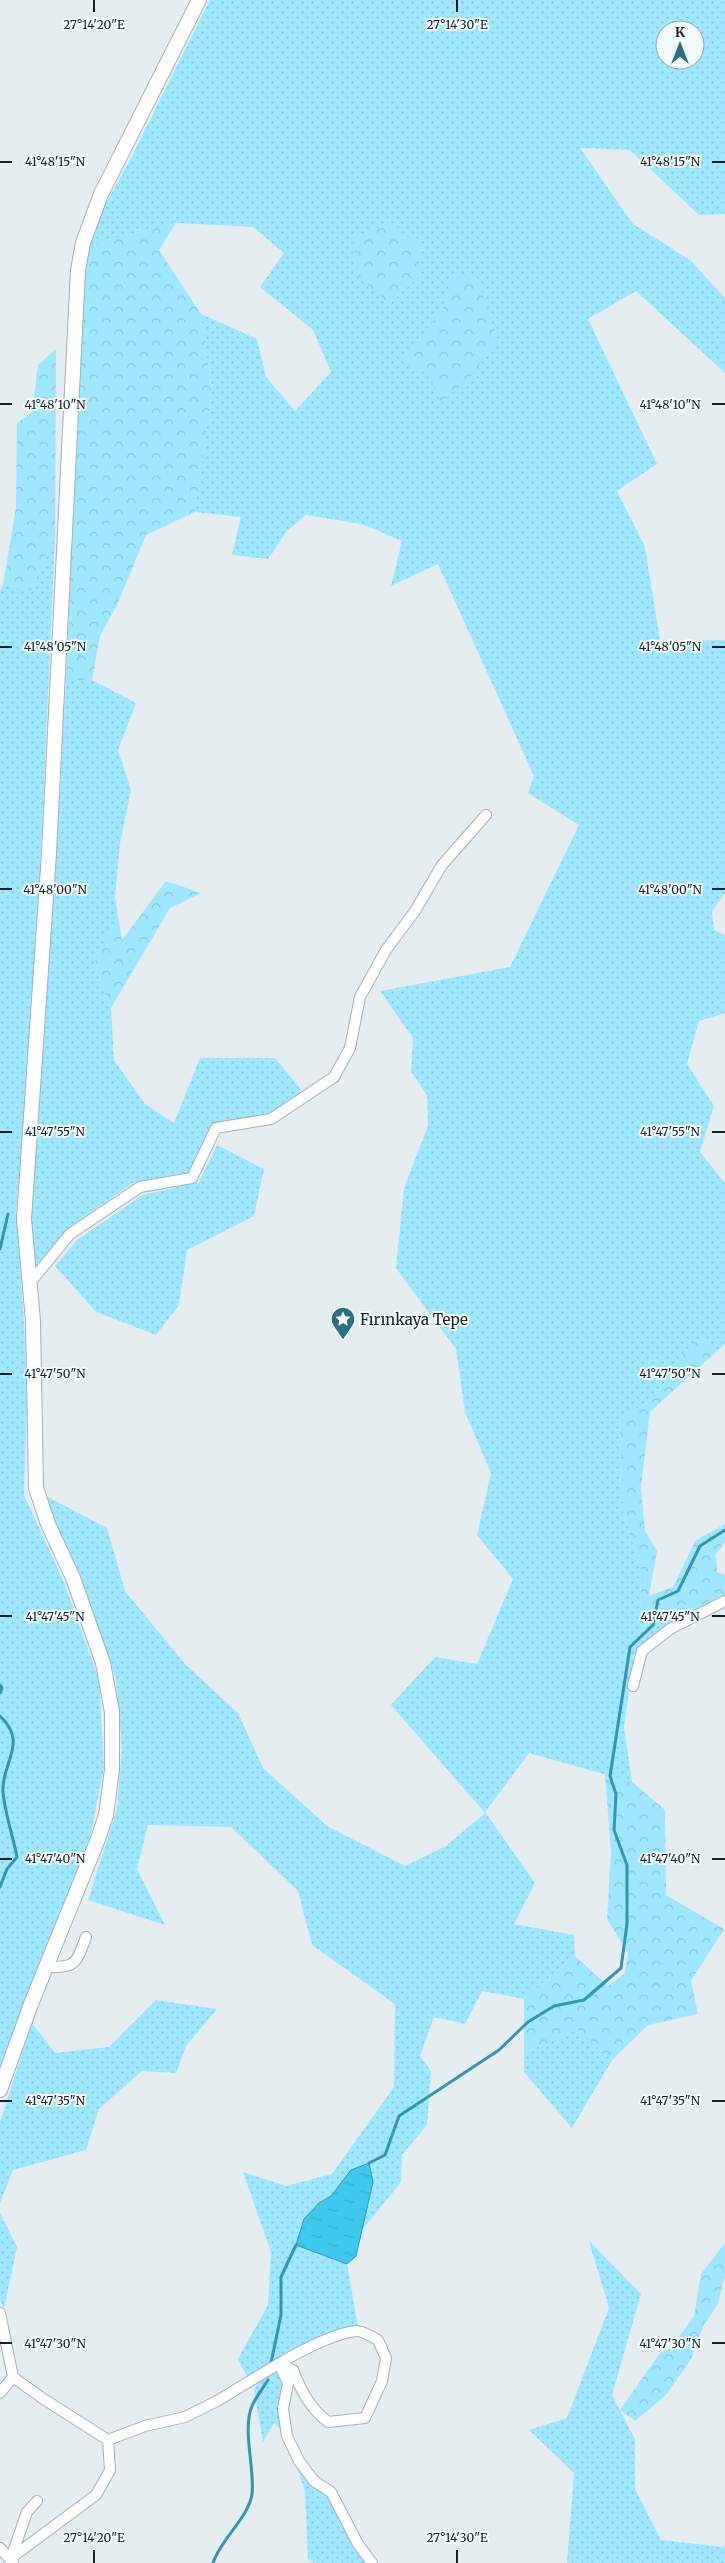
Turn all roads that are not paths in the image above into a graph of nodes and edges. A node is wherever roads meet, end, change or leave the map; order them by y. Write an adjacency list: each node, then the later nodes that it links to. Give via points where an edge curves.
1 (199, 0): 3 (street, via 101,194 83,243 78,270 49,862 25,1195)
2 (486, 815): 3 (street, via 442,865 415,911 386,950 360,997 350,1048 334,1077 271,1118 216,1128 192,1178 140,1187 70,1234)
3 (29, 1284): 7 (street, via 36,1410 36,1488 103,1663 112,1712 113,1743 110,1795 98,1839)
4 (725, 1601): 5 (street, via 670,1629 642,1652)
5 (633, 1686)
6 (86, 1937): 7 (street, via 78,1959 66,1968)
7 (46, 1967): 8 (street)
8 (0, 2090)
9 (0, 2313): 11 (street)
10 (279, 2364): 10 (street, via 293,2370 314,2411 328,2422 365,2418 382,2381 386,2358 378,2340 358,2331 299,2351); 13 (street, via 185,2417 145,2426); 17 (street, via 288,2382 283,2409 287,2436 314,2482 331,2492 358,2544)
11 (13, 2377): 12 (street); 13 (street)
12 (0, 2393)
13 (108, 2440): 16 (street, via 110,2470 96,2495)
14 (37, 2500): 16 (street, via 27,2512)
15 (0, 2548): 16 (street)
16 (12, 2561)
17 (372, 2563)

